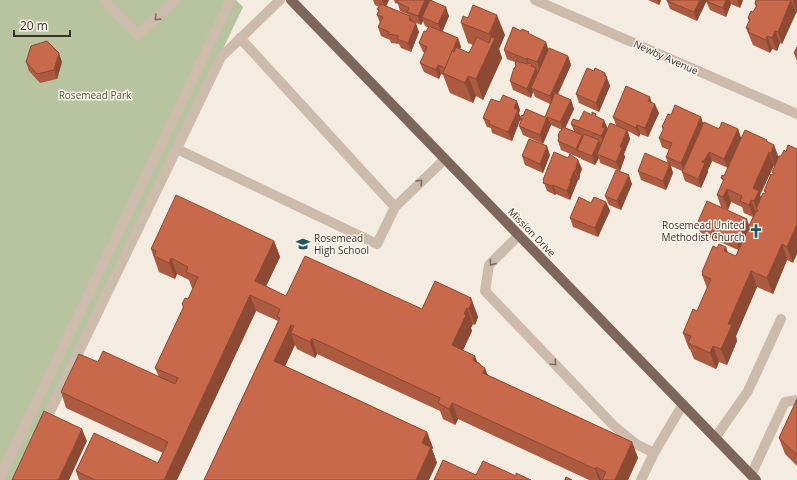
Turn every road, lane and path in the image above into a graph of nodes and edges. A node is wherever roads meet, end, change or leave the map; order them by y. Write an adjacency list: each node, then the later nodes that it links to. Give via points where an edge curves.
1 (104, 0): 2 (street, one-way to 1, via 138,35)
2 (175, 0)
3 (231, 0): 19 (street)
4 (280, 0): 7 (street)
5 (291, 0): 10 (main road, Mission Drive)
6 (535, 0): 8 (street, Newby Avenue)
7 (240, 38): 9 (street, via 221,57); 11 (street)
8 (797, 114)
9 (177, 149): 11 (street, via 377,244); 16 (street)
10 (445, 159): 11 (street, one-way to 10); 12 (main road, Mission Drive)
11 (395, 206)
12 (519, 235): 15 (main road, Mission Drive); 18 (street, one-way to 18, via 489,265 485,291 613,425 636,444)
13 (781, 319): 17 (street, via 748,391)
14 (797, 400): 20 (street, via 785,402)
15 (683, 404): 17 (main road, Mission Drive); 18 (street)
16 (41, 431)
17 (715, 438): 20 (main road, Mission Drive)
18 (654, 453): 21 (street)
19 (0, 477)
20 (753, 478)
21 (641, 480)

